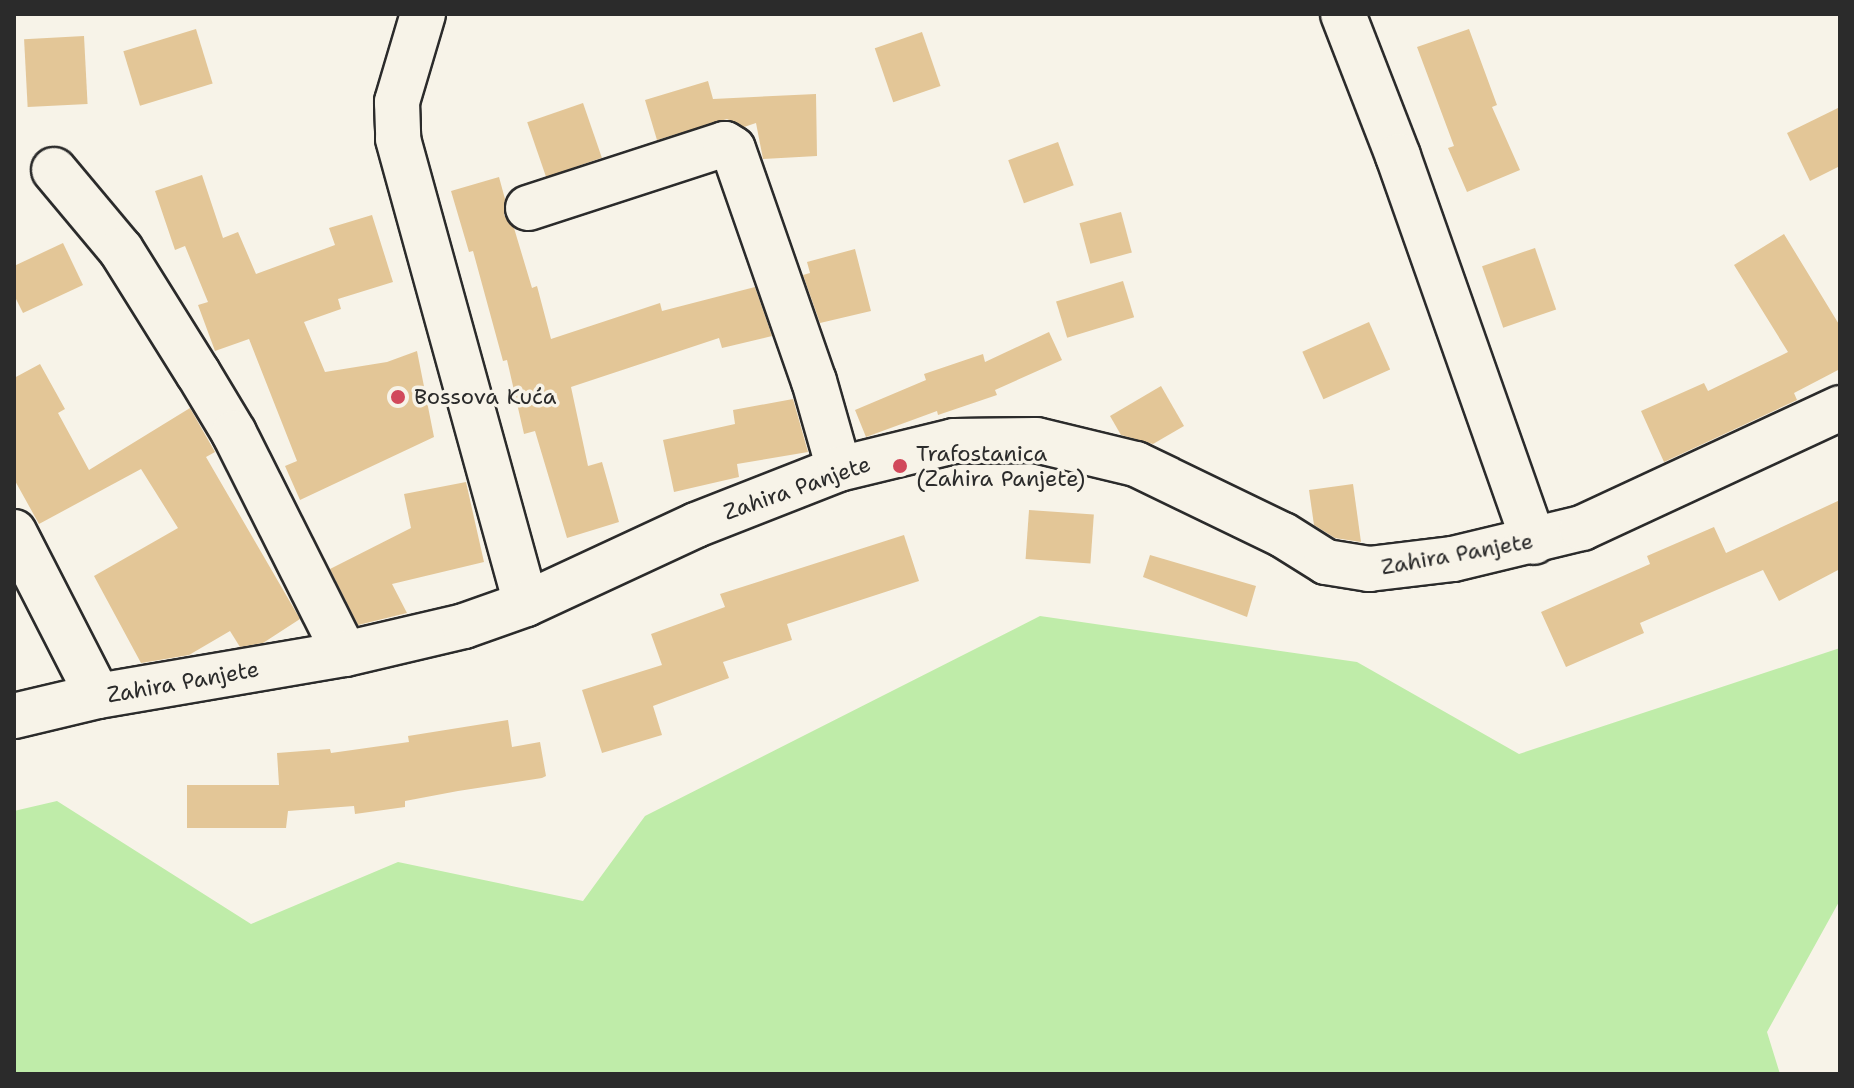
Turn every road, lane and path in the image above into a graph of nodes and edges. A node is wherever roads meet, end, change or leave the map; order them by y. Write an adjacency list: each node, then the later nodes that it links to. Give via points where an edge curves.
1 (423, 14): 9 (street, via 397,102 398,139)
2 (1343, 14): 8 (street)
3 (54, 170): 10 (street, via 121,250 198,373 234,433)
4 (528, 208): 6 (street, via 725,144 733,149)
5 (1840, 408): 8 (street, Zahira Panjete, via 1582,528)
6 (839, 469): 8 (street, Zahira Panjete, via 954,441 1036,440 1136,464 1283,535 1326,562 1369,569); 9 (street, Zahira Panjete, via 696,525)
7 (14, 532): 11 (street)
8 (1534, 542)
9 (526, 604): 10 (street, Zahira Panjete, via 464,626)
10 (345, 654): 11 (street, Zahira Panjete)
11 (98, 696): 12 (street, Zahira Panjete)
12 (14, 716)

